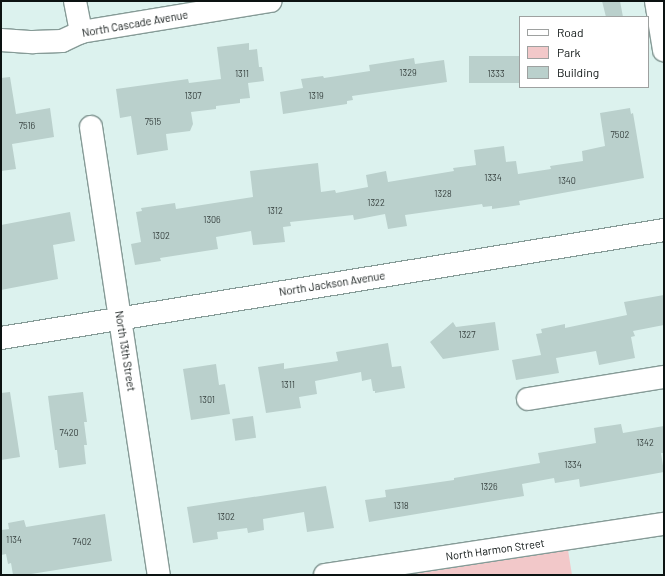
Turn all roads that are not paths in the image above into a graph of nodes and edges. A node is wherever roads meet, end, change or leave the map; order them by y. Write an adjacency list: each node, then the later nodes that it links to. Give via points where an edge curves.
1 (75, 1): 4 (street)
2 (270, 1): 4 (street, North Cascade Avenue)
3 (656, 1): 6 (street)
4 (81, 32): 5 (street, North Cascade Avenue, via 62,41)
5 (1, 40)
6 (664, 50)
7 (91, 127): 9 (street, North 13th Street)
8 (664, 230): 9 (street, North Jackson Avenue)
9 (120, 319): 10 (street, North Jackson Avenue); 14 (street, North 13th Street)
10 (1, 338)
11 (664, 377): 12 (street)
12 (528, 399)
13 (664, 524): 15 (street, North Harmon Street)
14 (159, 575)
15 (326, 575)

